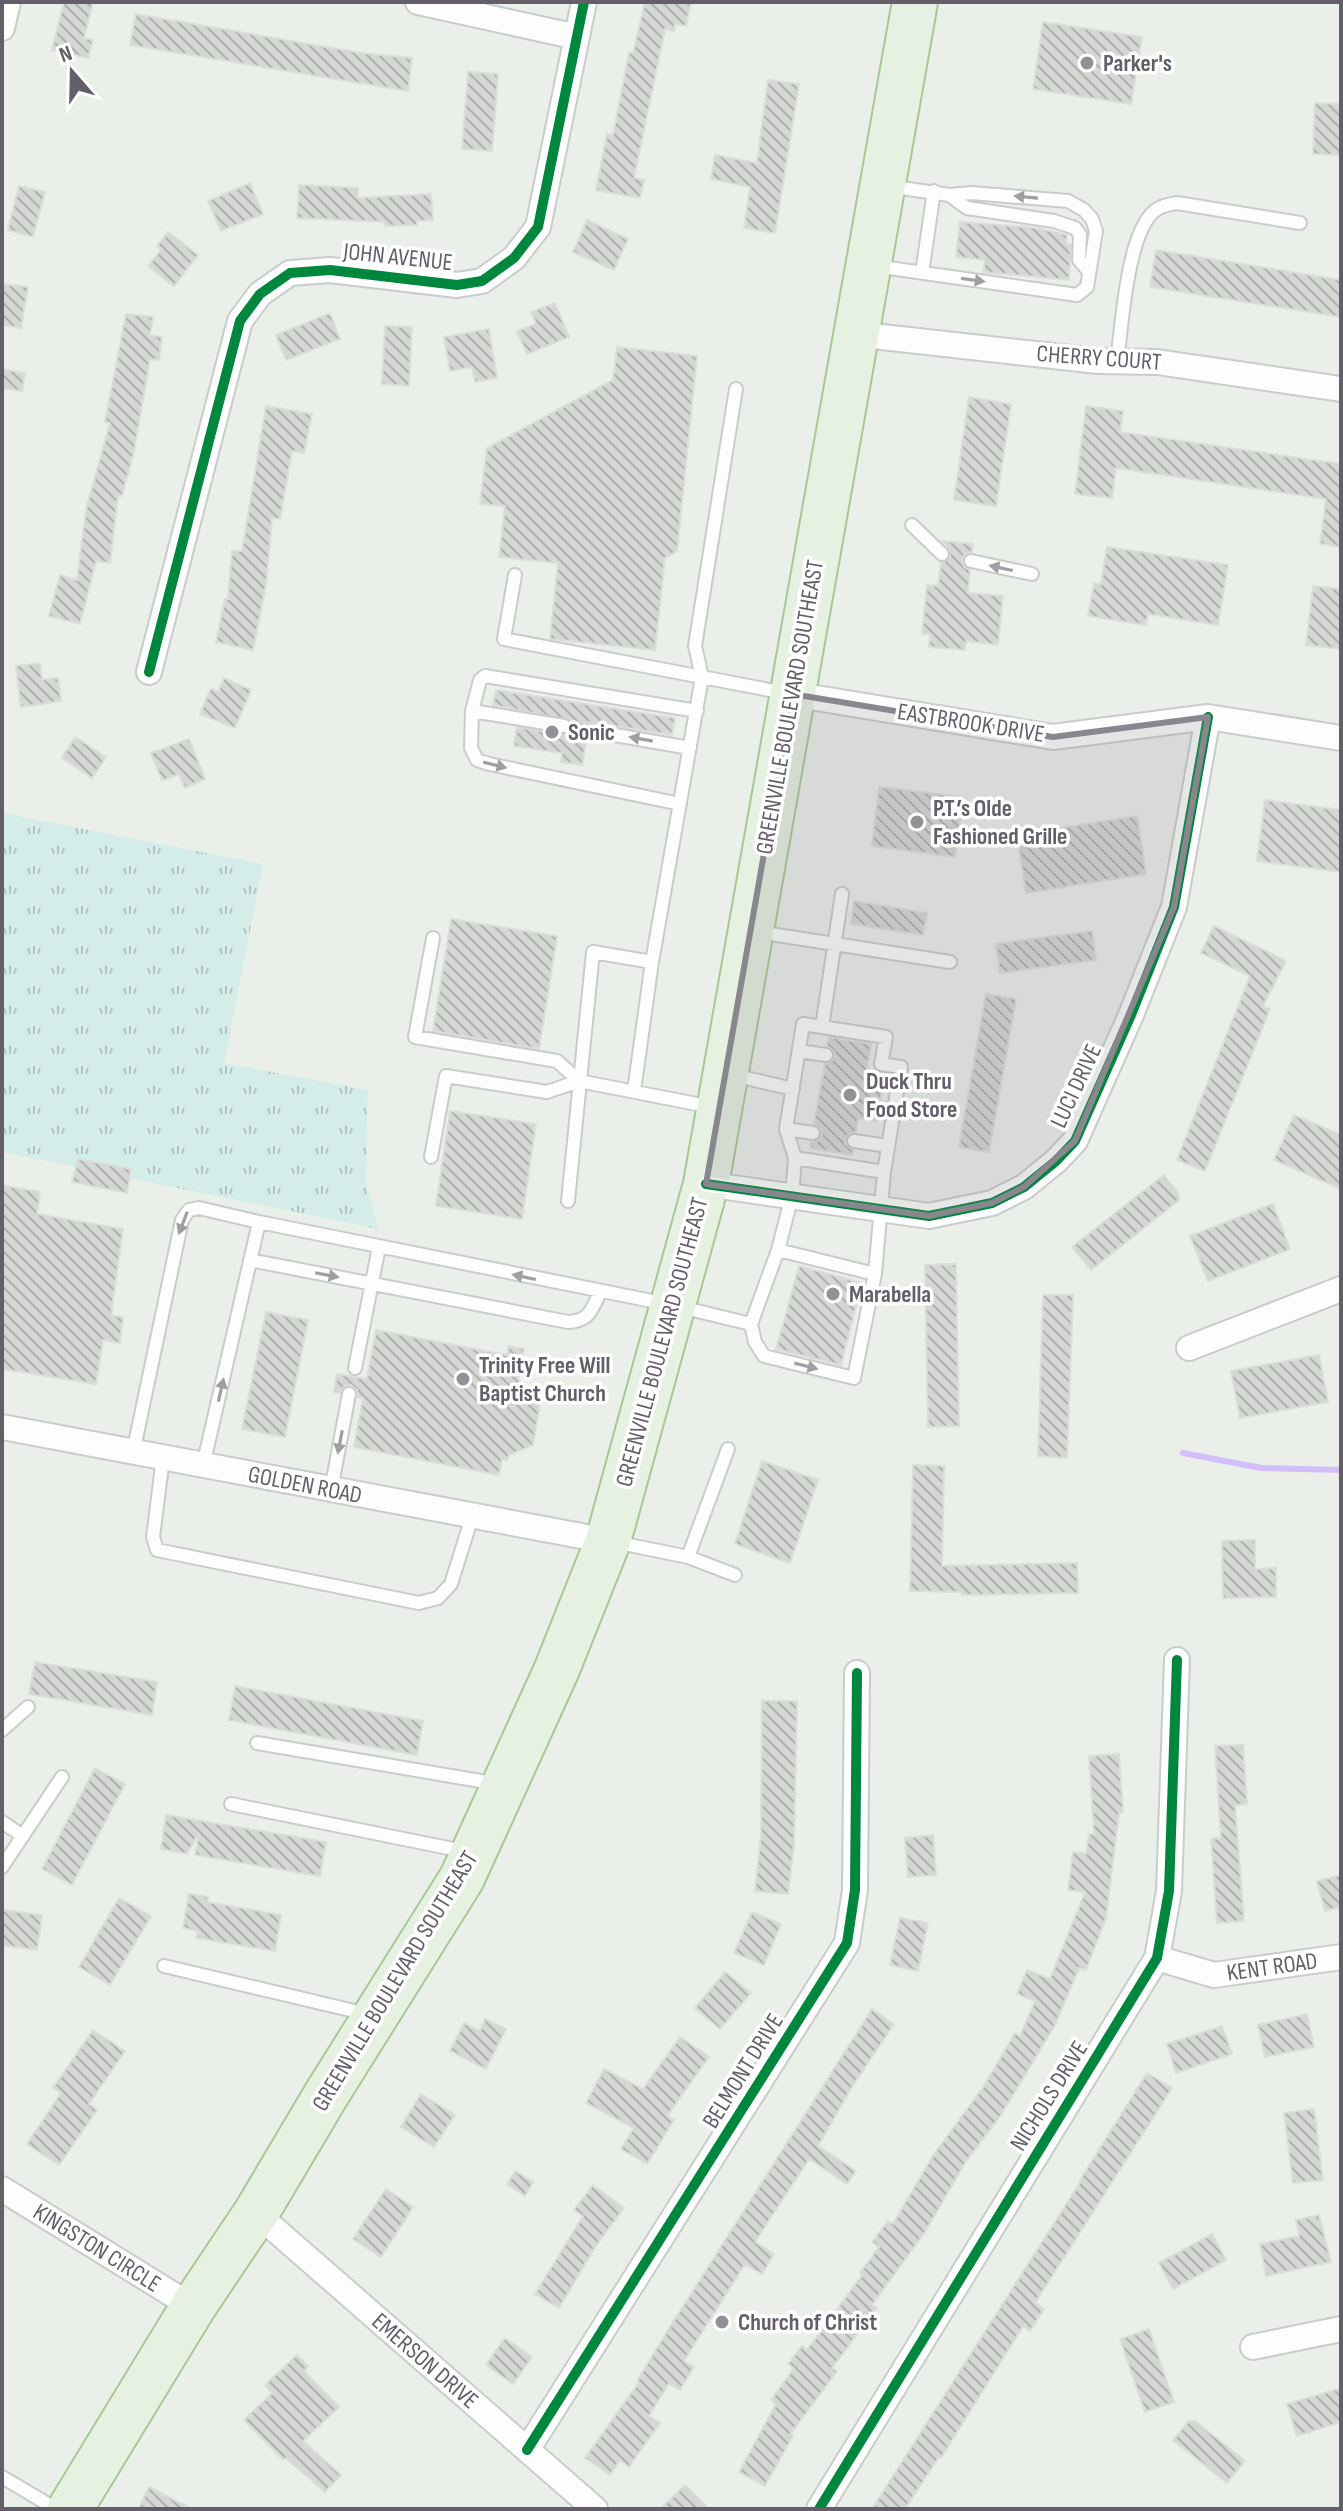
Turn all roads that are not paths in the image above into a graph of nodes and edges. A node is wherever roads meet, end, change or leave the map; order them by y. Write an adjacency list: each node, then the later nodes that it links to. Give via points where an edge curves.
1 (418, 2): 4 (street)
2 (584, 2): 4 (street, JOHN AVENUE)
3 (915, 2): 5 (highway, GREENVILLE BOULEVARD SOUTHEAST)
4 (577, 37): 21 (street, JOHN AVENUE, via 538,227 514,258 482,281 457,285 330,270 290,273 260,294 240,321)
5 (884, 185): 6 (lane); 9 (highway, GREENVILLE BOULEVARD SOUTHEAST)
6 (934, 191): 7 (lane); 11 (lane)
7 (949, 195): 10 (lane, via 967,208 1075,228 1080,235 1079,260); 10 (lane, one-way to 7, via 1096,231 1092,219 1076,205 1040,198)
8 (1300, 223): 13 (lane, via 1177,203 1158,209 1134,246)
9 (868, 265): 11 (lane); 12 (highway, GREENVILLE BOULEVARD SOUTHEAST)
10 (1089, 272): 11 (lane, one-way to 10, via 1077,295 1087,287)
11 (922, 273)
12 (855, 334): 13 (street, CHERRY COURT); 23 (highway, GREENVILLE BOULEVARD SOUTHEAST)
13 (1117, 361): 15 (street, CHERRY COURT)
14 (736, 389): 22 (lane, via 695,646)
15 (1341, 389)
16 (912, 525): 17 (lane)
17 (942, 554)
18 (971, 561): 19 (lane, one-way to 18)
19 (1032, 574)
20 (515, 575): 22 (lane, via 504,639)
21 (149, 672)
22 (702, 677): 23 (lane); 25 (lane)
23 (792, 694): 26 (street, EASTBROOK DRIVE, via 1053,737); 33 (highway, GREENVILLE BOULEVARD SOUTHEAST)
24 (472, 711): 25 (lane, via 485,676); 27 (lane); 31 (lane, one-way to 31, via 471,748 477,760)
25 (697, 711): 30 (lane)
26 (1208, 717): 29 (street, EASTBROOK DRIVE); 55 (street, LUCI DRIVE, via 1174,907 1075,1141 1024,1187 992,1203 929,1216)
27 (564, 726)
28 (592, 731): 30 (lane, one-way to 28)
29 (1341, 738)
30 (690, 748): 31 (lane)
31 (680, 804): 36 (lane)
32 (842, 894): 35 (lane)
33 (750, 931): 35 (lane); 44 (highway, GREENVILLE BOULEVARD SOUTHEAST)
34 (433, 938): 41 (lane, via 415,1037 557,1061)
35 (834, 945): 37 (lane); 38 (lane)
36 (652, 962): 41 (lane, via 593,952); 43 (lane)
37 (950, 962)
38 (822, 1027): 39 (lane, via 803,1024); 48 (lane, via 886,1037 874,1064 901,1067)
39 (799, 1051): 40 (lane); 42 (lane)
40 (826, 1055)
41 (579, 1081): 43 (lane); 49 (lane, via 547,1092 446,1076); 54 (lane)
42 (793, 1089): 44 (lane); 45 (lane)
43 (634, 1091): 44 (lane)
44 (723, 1091): 52 (highway, GREENVILLE BOULEVARD SOUTHEAST)
45 (786, 1129): 46 (lane); 50 (lane)
46 (813, 1133)
47 (854, 1141): 48 (lane)
48 (888, 1146): 51 (lane)
49 (431, 1157)
50 (795, 1158): 51 (lane); 53 (lane)
51 (884, 1172): 55 (lane)
52 (706, 1184): 53 (street, LUCI DRIVE); 64 (highway, GREENVILLE BOULEVARD SOUTHEAST)
53 (792, 1196): 55 (street, LUCI DRIVE); 58 (lane)
54 (568, 1201)
55 (882, 1209): 60 (lane)
56 (259, 1222): 57 (lane); 59 (lane); 71 (lane, one-way to 71, via 199,1208 189,1210 182,1220)
57 (379, 1247): 61 (lane); 63 (lane, one-way to 57)
58 (778, 1250): 60 (lane); 65 (lane)
59 (250, 1260): 61 (lane, one-way to 61); 73 (lane, one-way to 59)
60 (875, 1274): 65 (lane, one-way to 60, via 764,1356 854,1378)
61 (372, 1284): 63 (lane, via 568,1322 589,1317); 67 (lane)
62 (1341, 1289): 66 (street)
63 (600, 1292): 64 (lane)
64 (672, 1305): 65 (lane); 76 (highway, GREENVILLE BOULEVARD SOUTHEAST)
65 (751, 1324)
66 (1189, 1348)
67 (355, 1368)
68 (349, 1394): 74 (lane, one-way to 74)
69 (2, 1427): 71 (street, GOLDEN ROAD)
70 (728, 1449): 77 (lane)
71 (133, 1453): 72 (street, GOLDEN ROAD)
72 (163, 1458): 73 (street, GOLDEN ROAD); 75 (lane, via 153,1537 157,1550 419,1603 438,1598 451,1584)
73 (203, 1466): 74 (street, GOLDEN ROAD)
74 (331, 1490): 75 (street, GOLDEN ROAD)
75 (472, 1517): 76 (street, GOLDEN ROAD)
76 (608, 1541): 77 (lane); 85 (highway, GREENVILLE BOULEVARD SOUTHEAST)
77 (688, 1557): 78 (lane)
78 (735, 1575)
79 (1177, 1660): 92 (street, NICHOLS DRIVE, via 1169,1891)
80 (857, 1673): 100 (street, BELMONT DRIVE, via 855,1890 847,1943)
81 (28, 1707): 82 (lane)
82 (2, 1730)
83 (257, 1743): 85 (lane)
84 (62, 1777): 88 (lane)
85 (504, 1785): 89 (highway, GREENVILLE BOULEVARD SOUTHEAST)
86 (231, 1804): 89 (lane)
87 (2, 1822): 88 (lane)
88 (23, 1836): 90 (lane)
89 (474, 1853): 94 (highway, GREENVILLE BOULEVARD SOUTHEAST)
90 (2, 1867)
91 (1341, 1957): 92 (street, KENT ROAD, via 1214,1975)
92 (1157, 1958): 105 (street, NICHOLS DRIVE)
93 (164, 1966): 94 (lane)
94 (375, 2016): 96 (highway, GREENVILLE BOULEVARD SOUTHEAST)
95 (2, 2189): 97 (street, KINGSTON CIRCLE)
96 (256, 2213): 97 (highway, GREENVILLE BOULEVARD SOUTHEAST); 100 (street, EMERSON DRIVE)
97 (193, 2307): 103 (highway, GREENVILLE BOULEVARD SOUTHEAST)
98 (1341, 2329): 99 (street)
99 (1253, 2347)
100 (527, 2450): 104 (street, EMERSON DRIVE)
101 (2, 2477): 102 (lane)
102 (56, 2509)
103 (70, 2509)
104 (595, 2509)
105 (819, 2509)

